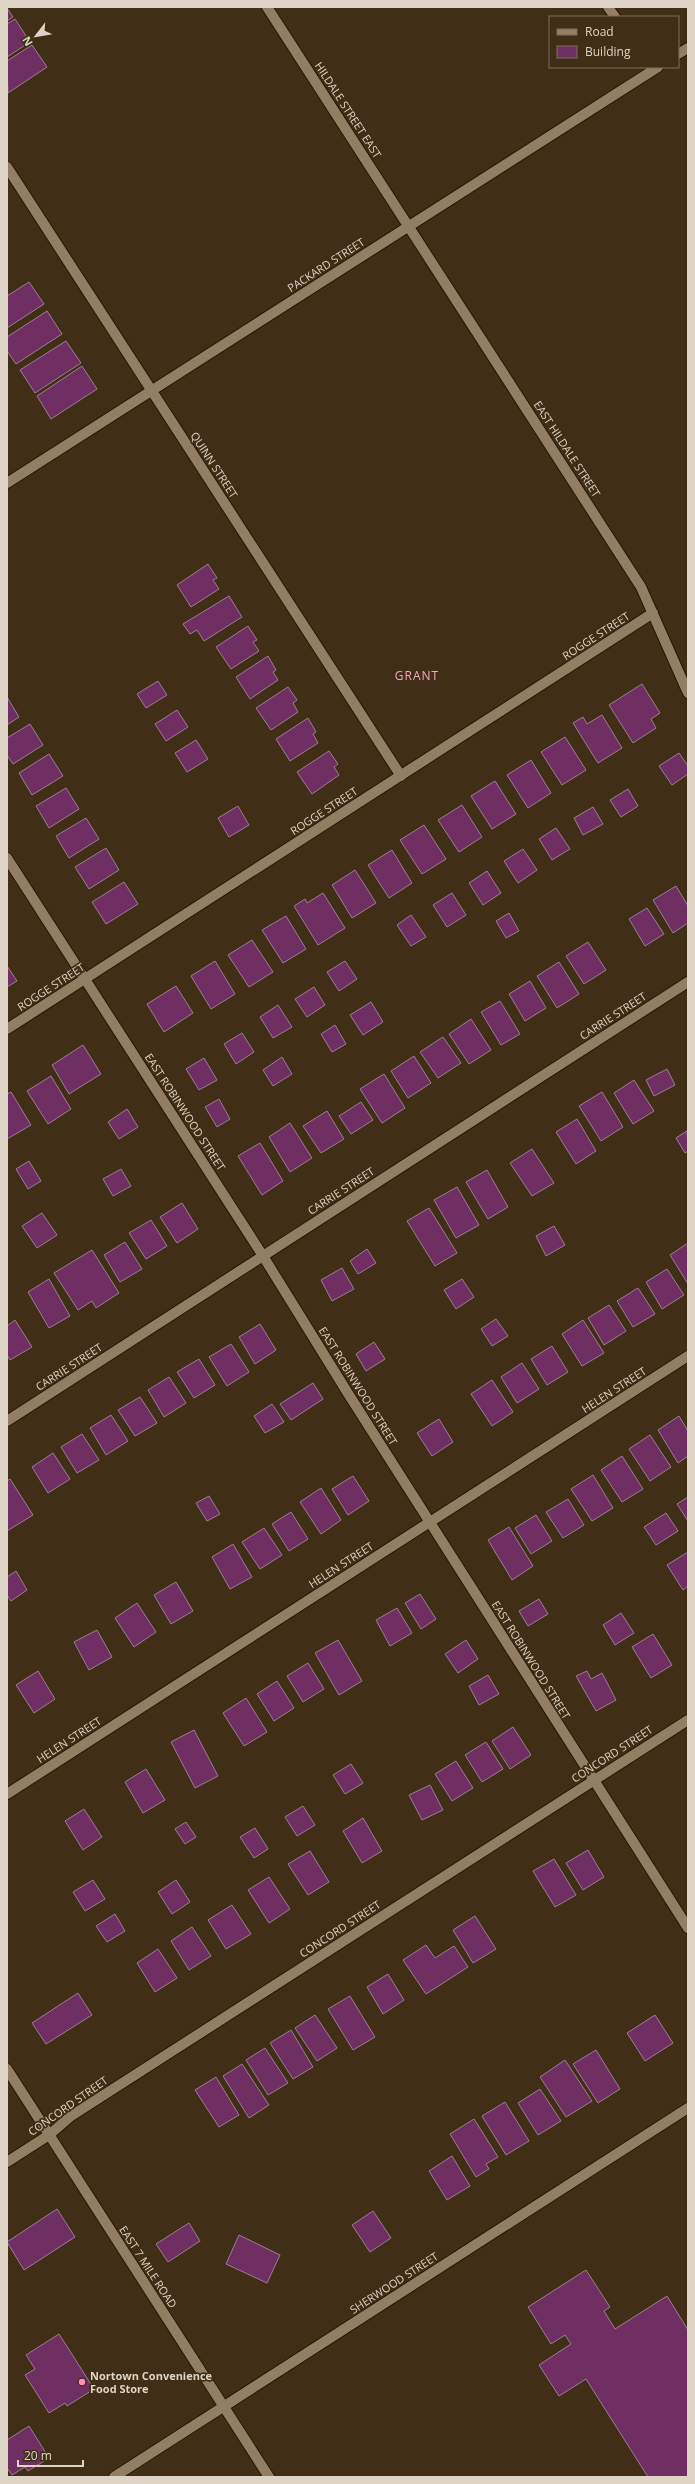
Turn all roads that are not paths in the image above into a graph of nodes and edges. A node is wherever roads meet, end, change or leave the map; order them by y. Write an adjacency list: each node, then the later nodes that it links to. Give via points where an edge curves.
1 (267, 7): 8 (street, HILDALE STREET EAST)
2 (608, 7): 3 (street)
3 (614, 16)
4 (688, 48): 5 (street)
5 (679, 53)
6 (652, 69): 8 (street, PACKARD STREET)
7 (7, 167): 9 (street, QUINN STREET)
8 (408, 226): 9 (street, PACKARD STREET); 11 (street, EAST HILDALE STREET, via 641,587)
9 (152, 390): 10 (street, PACKARD STREET); 13 (street, QUINN STREET)
10 (7, 483)
11 (653, 613): 12 (street, EAST HILDALE STREET); 13 (street, ROGGE STREET)
12 (688, 693)
13 (401, 776): 15 (street, ROGGE STREET)
14 (7, 858): 15 (street, EAST ROBINWOOD STREET)
15 (85, 979): 17 (street, ROGGE STREET); 18 (street, EAST ROBINWOOD STREET)
16 (688, 982): 18 (street, CARRIE STREET)
17 (7, 1029)
18 (263, 1256): 20 (street, CARRIE STREET); 21 (street, EAST ROBINWOOD STREET)
19 (688, 1356): 21 (street, HELEN STREET)
20 (7, 1421)
21 (430, 1523): 23 (street, EAST ROBINWOOD STREET); 24 (street, HELEN STREET)
22 (688, 1720): 23 (street, CONCORD STREET)
23 (594, 1781): 25 (street, EAST ROBINWOOD STREET); 28 (street, CONCORD STREET, via 71,2116)
24 (7, 1794)
25 (688, 1928)
26 (7, 2069): 28 (street, EAST 7 MILE ROAD)
27 (688, 2108): 30 (street, SHERWOOD STREET)
28 (49, 2135): 29 (street, CONCORD STREET); 30 (street, EAST 7 MILE ROAD)
29 (7, 2162)
30 (224, 2407): 31 (street, SHERWOOD STREET); 32 (street, EAST 7 MILE ROAD)
31 (114, 2477)
32 (269, 2477)

